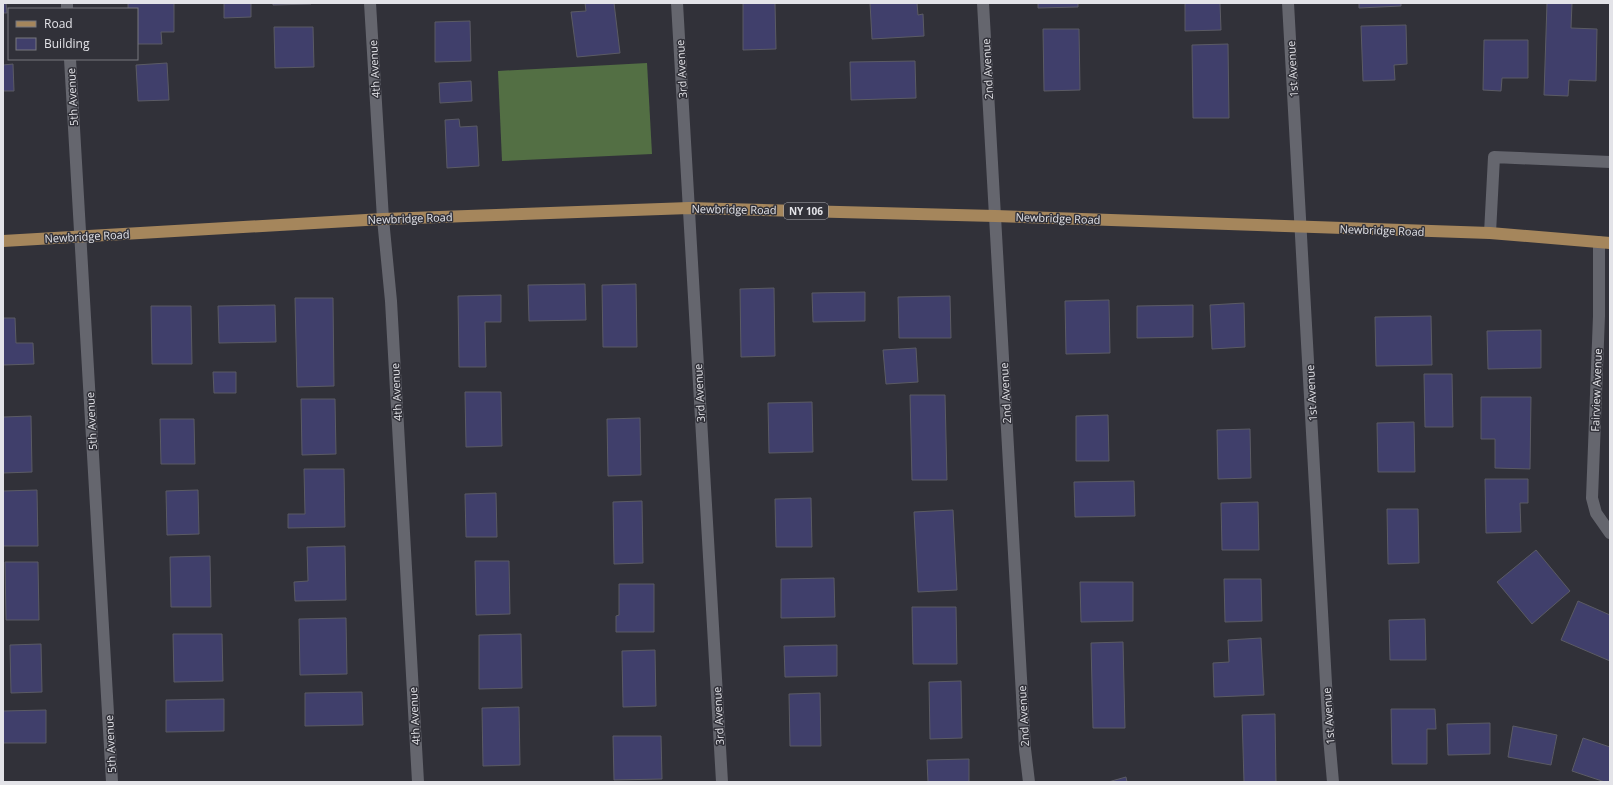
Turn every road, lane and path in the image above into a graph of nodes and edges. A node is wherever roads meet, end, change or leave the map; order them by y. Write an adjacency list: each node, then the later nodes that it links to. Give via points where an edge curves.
1 (370, 3): 9 (street, 4th Avenue)
2 (677, 3): 7 (street, 3rd Avenue)
3 (983, 3): 8 (street, 2nd Avenue)
4 (1288, 3): 10 (street, 1st Avenue)
5 (70, 60): 12 (street, 5th Avenue)
6 (1610, 162): 11 (street, via 1494,157)
7 (688, 208): 8 (main road, Newbridge Road / NY 106); 9 (main road, Newbridge Road / NY 106); 19 (street, 3rd Avenue)
8 (995, 216): 10 (main road, Newbridge Road / NY 106); 20 (street, 2nd Avenue)
9 (383, 219): 12 (main road, Newbridge Road / NY 106); 18 (street, 4th Avenue, via 392,309)
10 (1302, 227): 11 (main road, Newbridge Road / NY 106); 21 (street, 1st Avenue, via 1329,738)
11 (1490, 233): 14 (main road, Newbridge Road / NY 106)
12 (81, 236): 13 (main road, Newbridge Road / NY 106); 17 (street, 5th Avenue)
13 (3, 241)
14 (1604, 242): 15 (street, Fairview Avenue)
15 (1604, 317): 16 (street, Fairview Avenue, via 1592,498 1596,513)
16 (1610, 533)
17 (112, 782)
18 (414, 782)
19 (722, 782)
20 (1029, 782)
21 (1334, 782)

